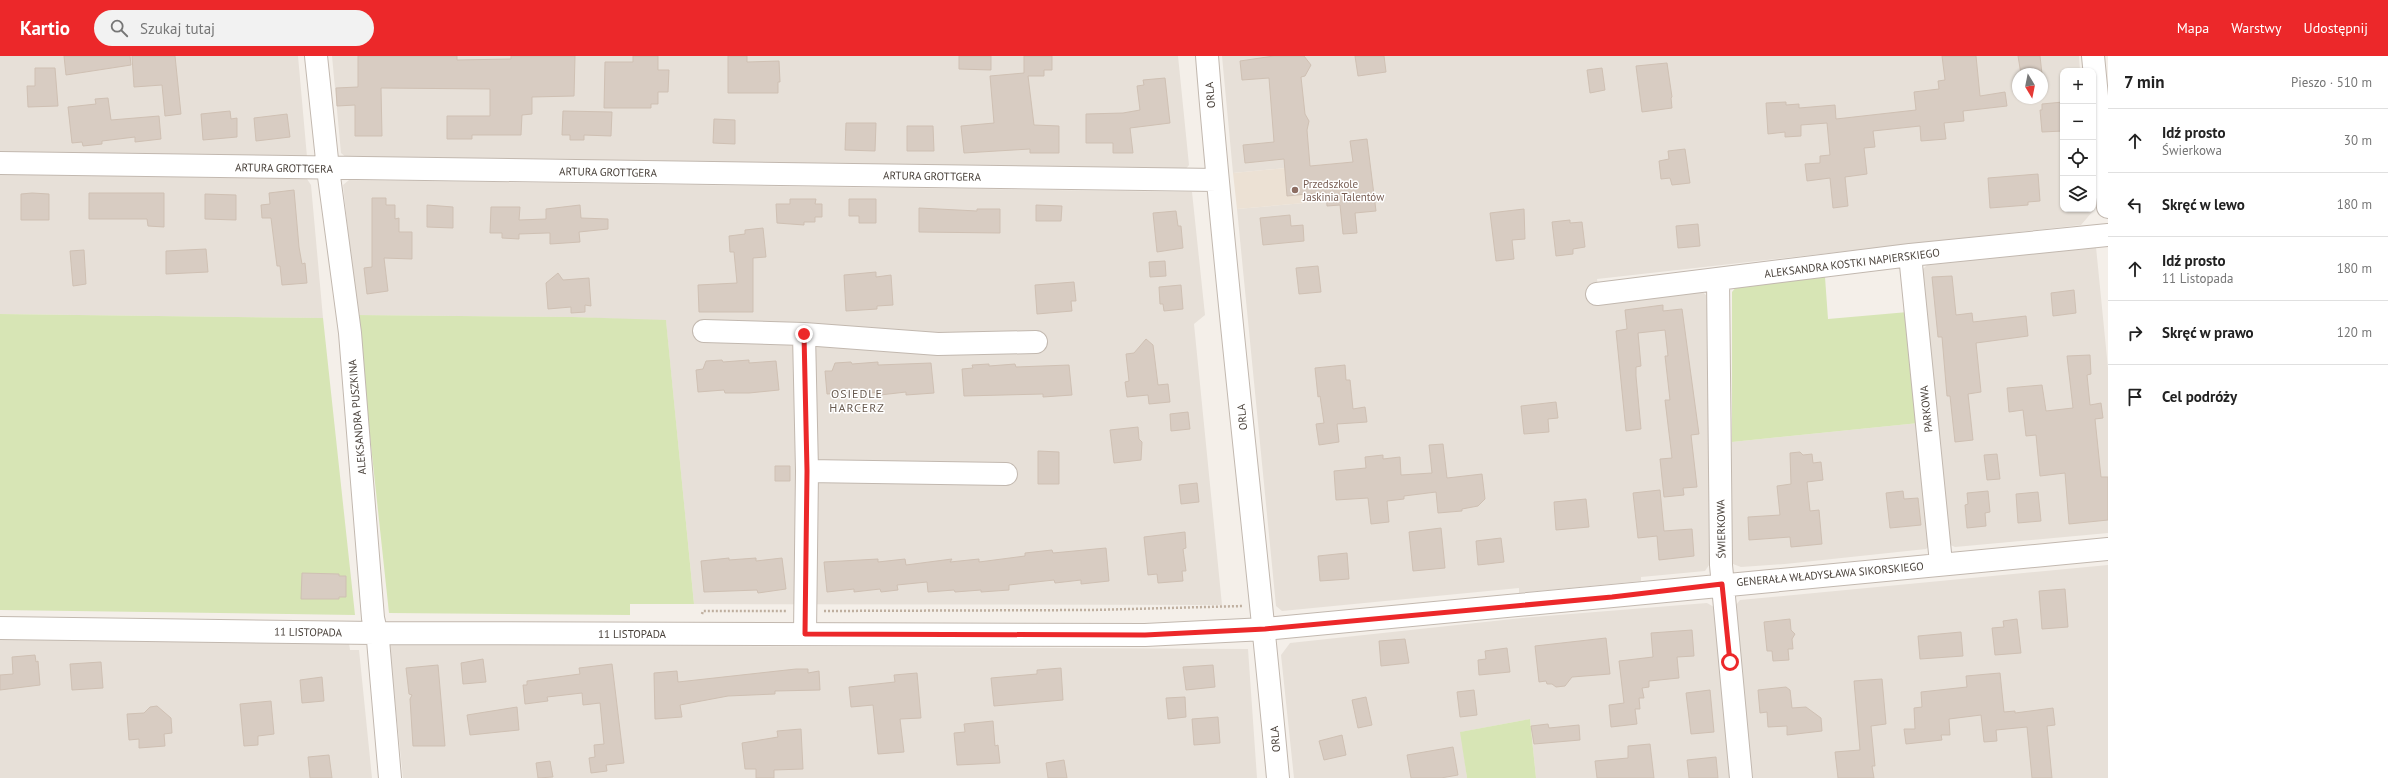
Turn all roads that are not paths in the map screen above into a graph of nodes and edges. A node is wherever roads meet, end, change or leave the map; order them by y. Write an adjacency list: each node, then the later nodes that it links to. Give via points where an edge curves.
1 (316, 56): 5 (street, ALEKSANDRA PUSZKINA)
2 (1207, 56): 6 (street, ORLA)
3 (2093, 56): 7 (street)
4 (0, 163): 5 (street, ARTURA GROTTGERA)
5 (328, 169): 6 (street, ARTURA GROTTGERA); 22 (street, ALEKSANDRA PUSZKINA, via 350,333)
6 (1217, 180): 21 (street, ORLA)
7 (2108, 208)
8 (2108, 235): 9 (street, ALEKSANDRA KOSTKI NAPIERSKIEGO)
9 (1910, 255): 10 (street, ALEKSANDRA KOSTKI NAPIERSKIEGO); 18 (street, PARKOWA)
10 (1718, 280): 11 (street, ALEKSANDRA KOSTKI NAPIERSKIEGO); 19 (street, ŚWIERKOWA)
11 (1597, 294)
12 (704, 331): 13 (street)
13 (804, 334): 14 (street, via 938,344); 15 (street)
14 (1036, 342)
15 (807, 471): 16 (street); 23 (street)
16 (1006, 474)
17 (2108, 549): 18 (street, GENERAŁA WŁADYSŁAWA SIKORSKIEGO)
18 (1941, 563): 19 (street, GENERAŁA WŁADYSŁAWA SIKORSKIEGO)
19 (1722, 584): 21 (street, GENERAŁA WŁADYSŁAWA SIKORSKIEGO, via 1612,597); 26 (street, ŚWIERKOWA)
20 (0, 628): 22 (street, 11 LISTOPADA)
21 (1265, 629): 23 (street, 11 LISTOPADA, via 1145,635); 25 (street, ORLA)
22 (375, 633): 23 (street, 11 LISTOPADA); 24 (street, ALEKSANDRA PUSZKINA, via 378,640)
23 (805, 634)
24 (390, 778)
25 (1278, 778)
26 (1741, 778)

